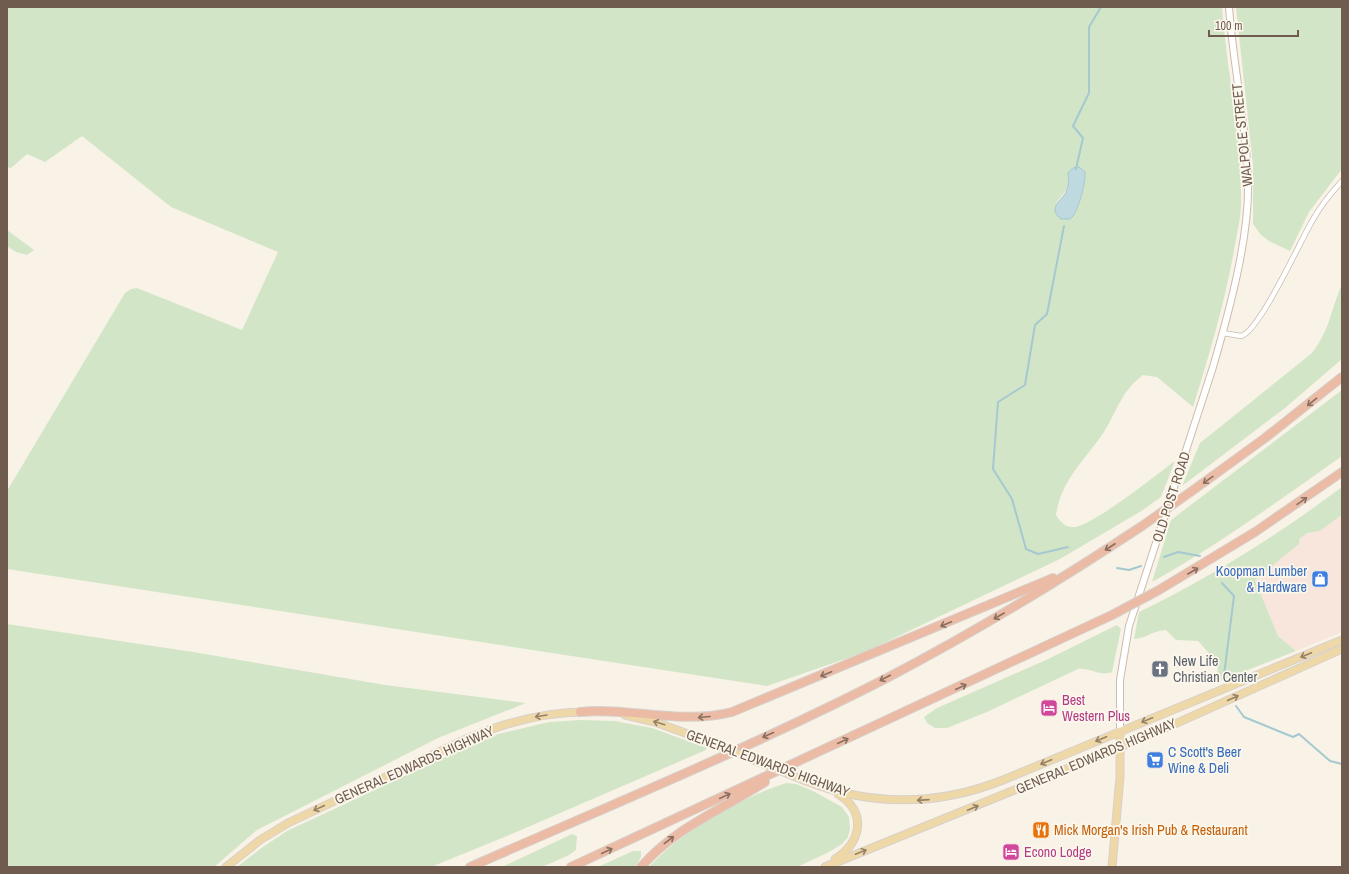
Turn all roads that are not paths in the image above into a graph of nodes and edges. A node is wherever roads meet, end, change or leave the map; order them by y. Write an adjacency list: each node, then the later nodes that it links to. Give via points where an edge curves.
1 (1230, 7): 3 (main road, WALPOLE STREET, via 1233,55 1246,143 1248,196 1245,232)
2 (1342, 181): 3 (street, via 1315,216 1278,285 1250,330 1241,336)
3 (1223, 333): 10 (main road, OLD POST ROAD, via 1129,626 1120,680)
4 (1342, 377): 6 (highway, one-way to 6, bridge, via 1192,491)
5 (1342, 472): 12 (highway, one-way to 5, bridge, via 1112,615 1159,590 1242,541)
6 (1072, 571): 9 (highway, one-way to 9, via 732,712 690,718 619,711); 15 (highway, one-way to 15, via 958,639 842,700 758,740)
7 (1342, 640): 10 (main road, GENERAL EDWARDS HIGHWAY, one-way to 10)
8 (1342, 649): 11 (main road, GENERAL EDWARDS HIGHWAY, one-way to 8)
9 (580, 712): 13 (main road, GENERAL EDWARDS HIGHWAY, one-way to 9, bridge, via 696,737 640,718); 14 (main road, GENERAL EDWARDS HIGHWAY, one-way to 14, via 526,718 464,740 288,823 260,840)
10 (1120, 731): 11 (main road, OLD POST ROAD); 13 (main road, GENERAL EDWARDS HIGHWAY, one-way to 13, via 993,784 953,796 890,800)
11 (1120, 747): 19 (main road, GENERAL EDWARDS HIGHWAY, one-way to 11); 20 (main road, OLD POST ROAD, via 1120,782)
12 (790, 766): 16 (highway, one-way to 12); 17 (highway, one-way to 12, via 673,837)
13 (830, 790): 18 (main road, via 851,806 857,819 857,829 854,842 848,850)
14 (226, 867)
15 (470, 867)
16 (571, 867)
17 (641, 867)
18 (821, 867)
19 (825, 867)
20 (1112, 867)

